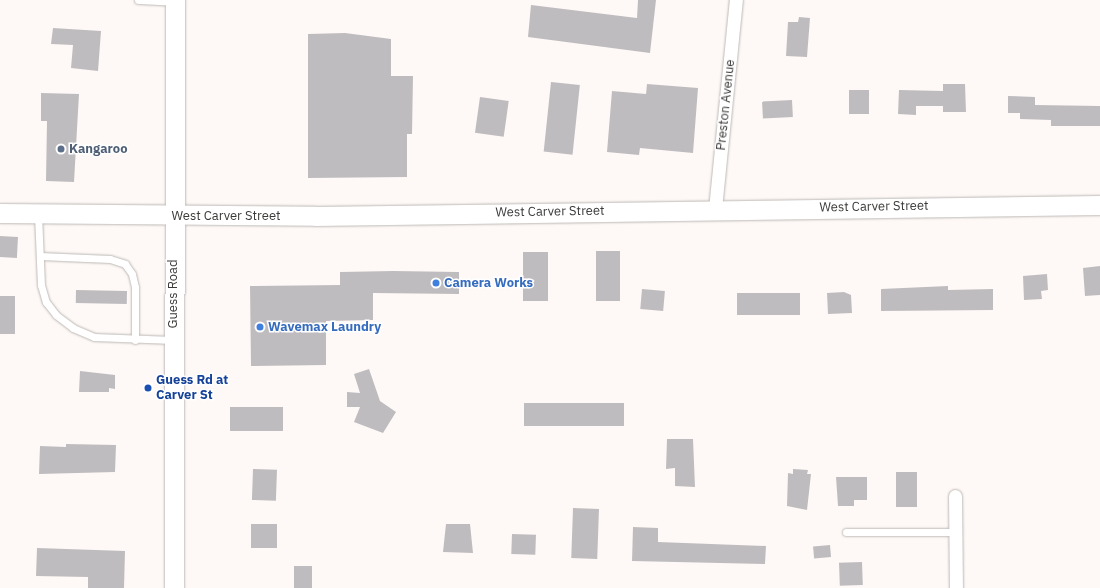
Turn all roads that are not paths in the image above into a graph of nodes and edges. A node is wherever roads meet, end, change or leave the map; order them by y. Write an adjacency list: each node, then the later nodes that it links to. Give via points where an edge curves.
1 (138, 0): 3 (lane)
2 (736, 0): 5 (street, Preston Avenue)
3 (175, 1): 8 (street, Guess Road)
4 (1100, 204): 5 (street, West Carver Street)
5 (715, 209): 8 (street, West Carver Street)
6 (0, 213): 7 (street, West Carver Street)
7 (38, 214): 8 (street, West Carver Street); 9 (lane)
8 (173, 216): 11 (street, Guess Road)
9 (40, 256): 10 (lane, via 46,302 73,328 94,337); 10 (lane, via 110,259 125,264 132,274 135,287)
10 (135, 340): 11 (lane)
11 (173, 340): 15 (street, Guess Road)
12 (954, 496): 14 (street)
13 (846, 532): 14 (lane)
14 (955, 532): 16 (street)
15 (174, 588)
16 (956, 588)

